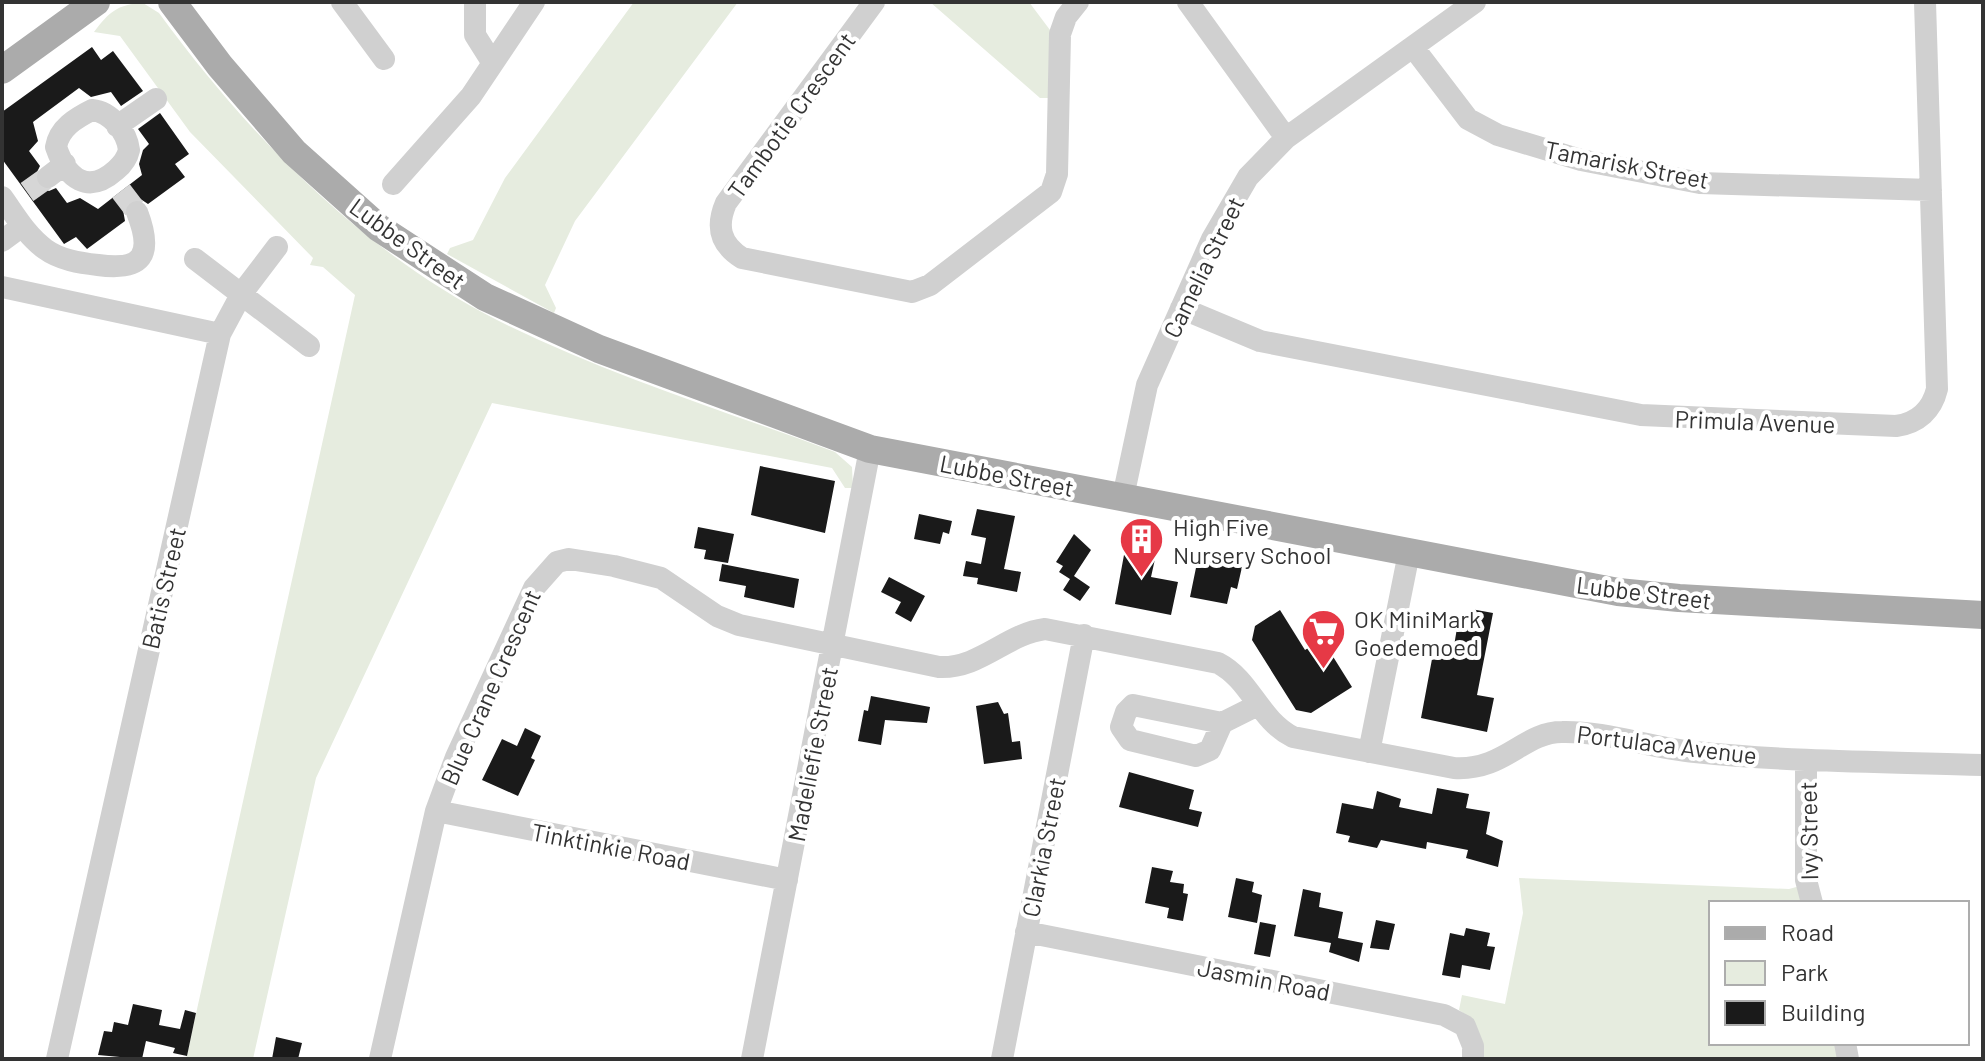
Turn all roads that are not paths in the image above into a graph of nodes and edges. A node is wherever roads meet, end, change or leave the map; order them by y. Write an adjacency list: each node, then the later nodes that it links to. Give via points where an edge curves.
1 (96, 2): 11 (main road)
2 (172, 2): 32 (main road, Lubbe Street, via 294,152 379,228 453,278 586,344)
3 (342, 2): 13 (street)
4 (475, 2): 14 (street, via 475,35)
5 (534, 2): 14 (street)
6 (874, 2): 7 (street, Tambotie Crescent, via 726,203 720,229 727,247 742,258 912,292 930,285 1051,192 1057,174 1060,34)
7 (1078, 2)
8 (1188, 2): 18 (street)
9 (1475, 2): 12 (street, Camelia Street)
10 (1925, 2): 20 (street, Primula Avenue)
11 (72, 13): 15 (main road)
12 (1413, 47): 18 (street, Camelia Street); 20 (street, Tamarisk Street, via 1468,119 1498,135 1581,160 1700,183)
13 (384, 59)
14 (492, 62): 19 (street, via 471,96)
15 (2, 70)
16 (156, 99): 17 (street)
17 (117, 126): 17 (street, via 129,150 116,183 90,185 56,170 57,141 76,119 98,110)
18 (1286, 138): 29 (street, Camelia Street, via 1248,177)
19 (393, 184)
20 (1931, 190): 29 (street, Primula Avenue, via 1937,389 1921,417 1896,426 1641,415 1260,341)
21 (10, 201): 23 (street)
22 (137, 212): 23 (street, via 143,249 135,263 124,268 56,255)
23 (21, 227): 24 (street)
24 (2, 241)
25 (277, 247): 28 (street, Batis Street)
26 (195, 259): 28 (street)
27 (2, 287): 30 (street)
28 (242, 293): 30 (street, Batis Street); 31 (street)
29 (1181, 308): 33 (street, Camelia Street, via 1147,385)
30 (220, 334): 47 (street, Batis Street)
31 (309, 346)
32 (870, 449): 33 (main road, Lubbe Street); 37 (street, Madeliefie Street)
33 (1123, 497): 34 (main road, Lubbe Street)
34 (1409, 553): 35 (main road, Lubbe Street, via 1648,595); 40 (street)
35 (1983, 615)
36 (1084, 635): 37 (street, Portulaca Avenue, via 1034,631 953,668); 38 (street, Portulaca Avenue, via 1218,663 1239,678); 46 (street, Clarkia Street)
37 (834, 644): 43 (street, Blue Crane Crescent, via 728,622 651,574 569,559 557,562 534,588); 44 (street, Madeliefie Street)
38 (1258, 705): 39 (street); 40 (street, Portulaca Avenue, via 1275,726 1293,737)
39 (1222, 723)
40 (1369, 752): 41 (street, Portulaca Avenue, via 1481,768 1559,731 1695,752)
41 (1806, 760): 42 (street, Portulaca Avenue); 45 (street, Ivy Street, via 1805,866)
42 (1983, 765)
43 (436, 811): 44 (street, Tinktinkie Road); 48 (street, Blue Crane Crescent)
44 (787, 880): 49 (street, Madeliefie Street)
45 (1812, 901)
46 (1026, 932): 50 (street, Clarkia Street); 51 (street, Jasmin Road, via 1444,1015 1465,1026)
47 (57, 1059)
48 (380, 1059)
49 (752, 1059)
50 (1002, 1059)
51 (1473, 1059)

